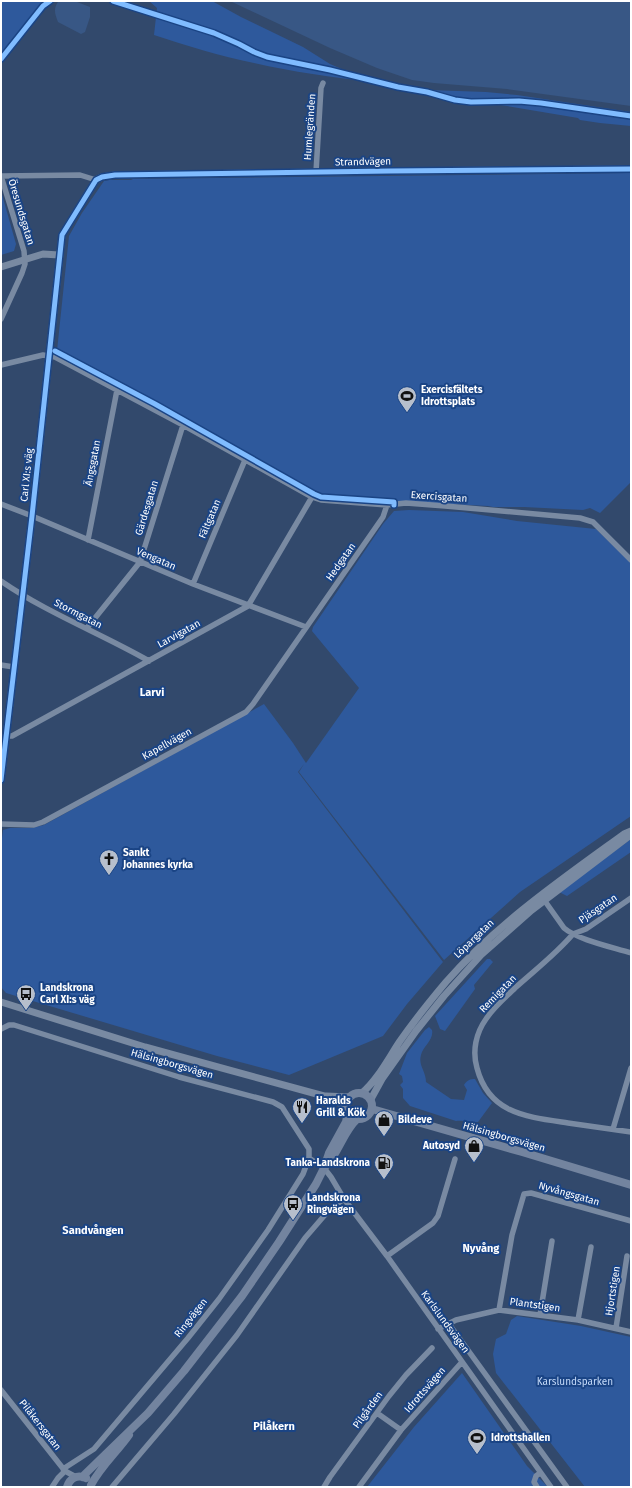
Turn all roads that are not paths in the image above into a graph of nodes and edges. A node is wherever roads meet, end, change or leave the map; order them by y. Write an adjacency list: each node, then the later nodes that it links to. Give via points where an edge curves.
1 (323, 83): 3 (street, Humlegränden)
2 (631, 169): 3 (street, Strandvägen)
3 (316, 172): 5 (street, Strandvägen, via 115,175)
4 (1, 176): 5 (street, via 80,175); 7 (street, Öresundsgatan)
5 (96, 180): 6 (street, Carl XI:s väg, via 62,235)
6 (60, 255): 7 (street, via 43,254); 10 (street, Carl XI:s väg)
7 (25, 259): 8 (street); 9 (street, Öresundsgatan, via 22,273)
8 (1, 267)
9 (1, 319)
10 (49, 356): 11 (street); 12 (street, Exercisgatan); 18 (street, Carl XI:s väg)
11 (1, 365)
12 (117, 390): 13 (street, Exercisgatan); 19 (street, Ängsgatan)
13 (182, 425): 14 (street, Exercisgatan); 21 (street, Gärdesgatan)
14 (245, 460): 15 (street, Exercisgatan); 23 (street, Fältgatan)
15 (312, 497): 17 (street, Exercisgatan, via 321,500); 25 (street)
16 (1, 504): 18 (street, Vengatan)
17 (386, 505): 20 (street, Exercisgatan, via 438,505 588,520); 26 (street, Hedgatan, via 383,517)
18 (32, 516): 19 (street, Vengatan); 24 (street, Carl XI:s väg)
19 (88, 540): 21 (street, Vengatan)
20 (631, 560)
21 (140, 562): 23 (street, Vengatan); 27 (street, Gärdesgatan)
22 (1, 581): 24 (street, Stormgatan)
23 (192, 584): 25 (street, Vengatan)
24 (23, 595): 27 (street, Stormgatan); 30 (street, Carl XI:s väg)
25 (248, 606): 26 (street, Vengatan); 28 (street, Larvigatan)
26 (306, 627): 34 (street, Kapellvägen, via 246,712 43,822 34,825)
27 (87, 628): 28 (street, Stormgatan)
28 (149, 661): 31 (street, Larvigatan, via 12,736)
29 (1, 665): 30 (street)
30 (14, 667): 31 (street, Carl XI:s väg)
31 (6, 736): 32 (street, Carl XI:s väg)
32 (2, 770): 33 (street, Carl XI:s väg)
33 (1, 780)
34 (1, 824)
35 (631, 832): 36 (street, Löpargatan)
36 (542, 898): 38 (street, via 564,928); 43 (street, Löpargatan, via 493,934 451,976 415,1020 369,1087); 46 (street, Löpargatan, via 470,966 416,1031)
37 (631, 898): 38 (street, Pjäsgatan, via 586,929)
38 (573, 934): 39 (street); 50 (street, Remigatan, via 485,1019 474,1051 476,1065 484,1086 491,1095 514,1112 542,1120)
39 (631, 953)
40 (1, 1002): 44 (street, Hälsingborgsvägen, via 138,1045)
41 (1, 1029): 52 (street, Hälsingborgsvägen, via 14,1025 179,1077 273,1102 282,1107 309,1149)
42 (631, 1068): 50 (street)
43 (362, 1093): 45 (main road, via 355,1093); 46 (main road)
44 (324, 1096): 45 (street, Hälsingborgsvägen); 47 (street, Hälsingborgsvägen)
45 (350, 1097): 47 (main road)
46 (371, 1099): 48 (main road)
47 (347, 1109): 49 (main road, via 352,1117); 54 (main road, via 346,1122)
48 (372, 1109): 49 (main road, via 367,1116); 55 (main road, Hälsingborgsvägen)
49 (357, 1119): 54 (main road)
50 (613, 1129): 51 (street, Remigatan)
51 (631, 1132)
52 (309, 1158): 54 (street); 77 (street, Ringvägen, via 303,1174 268,1230 219,1299 94,1449)
53 (455, 1159): 60 (street, via 438,1216 426,1230)
54 (324, 1168): 56 (street, Karlslundsvägen); 75 (main road, via 293,1221 242,1296 184,1371)
55 (631, 1185)
56 (344, 1199): 60 (street, Karlslundsvägen); 83 (street, via 330,1209 305,1238 233,1341)
57 (631, 1221): 62 (street, Nyvångsgatan, via 531,1193 524,1194 512,1235)
58 (552, 1241): 63 (street)
59 (591, 1247): 64 (street)
60 (387, 1256): 67 (street, Karlslundsvägen)
61 (628, 1256): 66 (street, Hjortstigen)
62 (498, 1310): 63 (street, Plantstigen); 65 (street, Plantstigen, via 472,1315)
63 (540, 1315): 64 (street, Plantstigen)
64 (578, 1320): 66 (street, Plantstigen)
65 (449, 1324): 67 (street, Plantstigen); 71 (street, Karlslundsvägen)
66 (616, 1328): 68 (street, Plantstigen)
67 (438, 1329): 70 (street, Karlslundsvägen)
68 (631, 1332)
69 (432, 1348): 74 (street, Pilgården, via 406,1375)
70 (462, 1362): 72 (street, Karlslundsvägen); 76 (street, Idrottsvägen)
71 (483, 1372): 72 (street); 88 (street, Karlslundsvägen)
72 (474, 1378): 78 (street, Karlslundsvägen)
73 (1, 1390): 77 (street, Pilåkersgatan)
74 (377, 1413): 76 (street); 84 (street, Pilgården)
75 (137, 1425): 79 (main road); 81 (main road, via 102,1468)
76 (401, 1430): 85 (street, Idrottsvägen)
77 (64, 1470): 79 (street, Pilåkersgatan); 80 (street, Pilåkersgatan); 82 (street, Ringvägen)
78 (540, 1473): 86 (street, via 534,1482); 87 (street, Karlslundsvägen)
79 (79, 1477): 80 (main road, via 71,1480); 81 (main road, via 88,1480)
80 (67, 1486)
81 (91, 1486)
82 (52, 1487)
83 (112, 1487)
84 (324, 1487)
85 (359, 1487)
86 (537, 1487)
87 (551, 1487)
88 (567, 1487)

